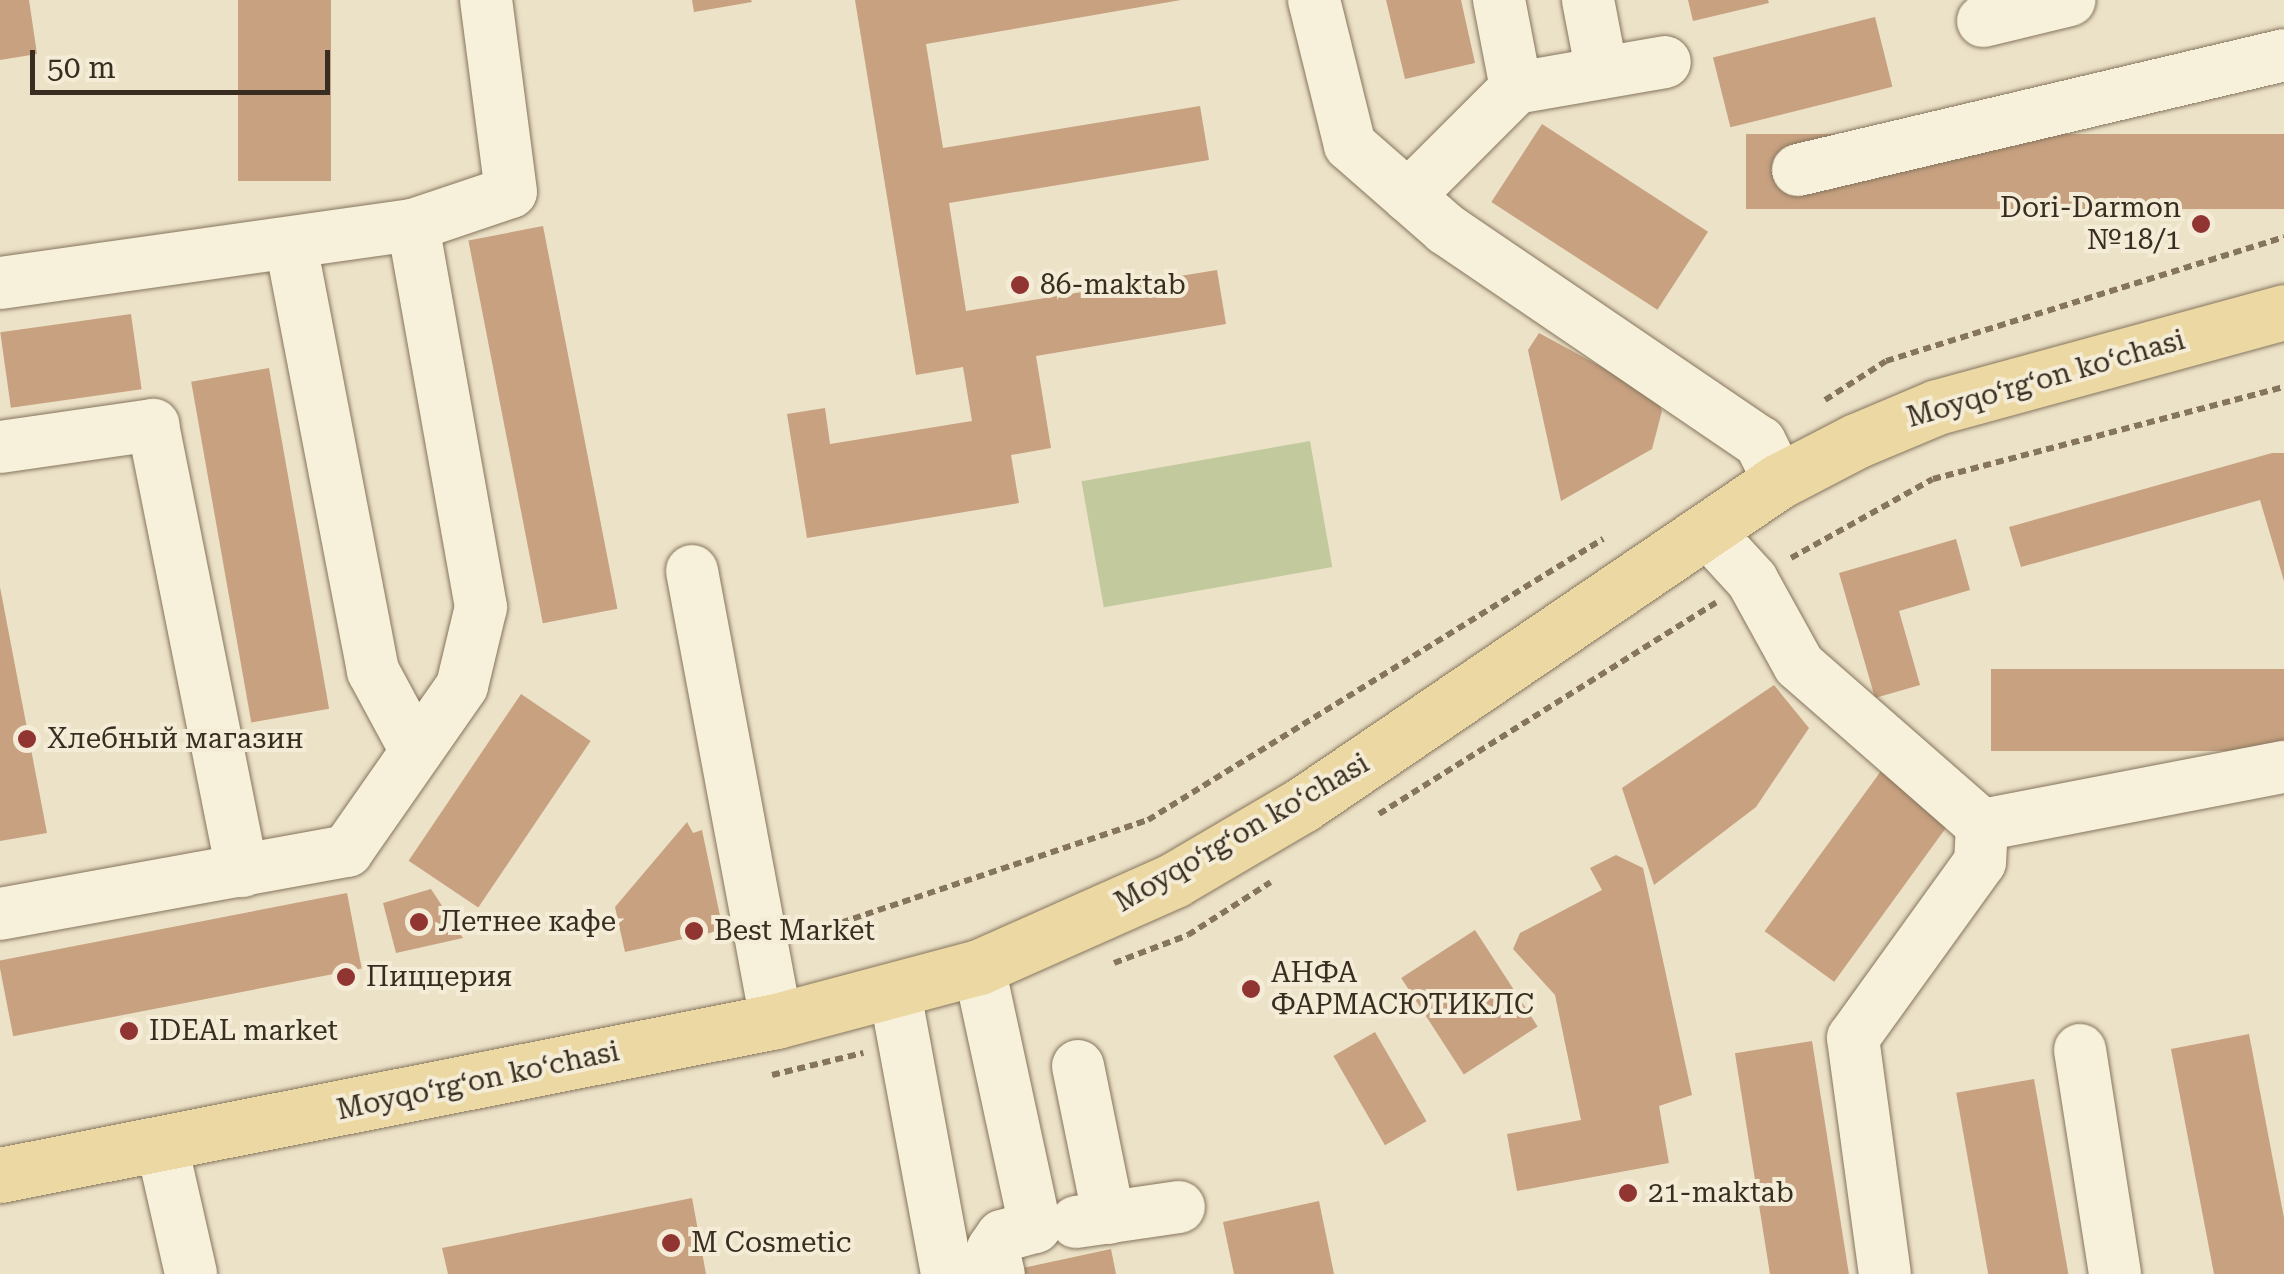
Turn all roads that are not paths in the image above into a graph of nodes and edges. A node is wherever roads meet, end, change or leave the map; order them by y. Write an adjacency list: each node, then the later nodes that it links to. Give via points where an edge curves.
1 (486, 0): 13 (lane, via 511,192)
2 (1314, 0): 12 (lane, via 1350,145)
3 (1498, 0): 10 (lane)
4 (1588, 0): 9 (lane)
5 (2070, 0): 6 (lane)
6 (1983, 21)
7 (2284, 55): 11 (lane)
8 (1665, 62): 9 (lane)
9 (1602, 73): 10 (lane)
10 (1516, 88): 12 (lane)
11 (1798, 170)
12 (1408, 196): 18 (lane)
13 (412, 225): 14 (lane); 21 (lane, via 481,607 462,686)
14 (292, 244): 15 (lane); 21 (lane, via 373,671)
15 (0, 283)
16 (2284, 312): 18 (main road, Moyqoʻrgʻon koʻchasi, via 1937,407)
17 (0, 446): 24 (lane, via 153,425)
18 (1770, 462): 19 (main road, Moyqoʻrgʻon koʻchasi)
19 (1707, 531): 23 (lane, via 1752,580 1798,665); 26 (main road, Moyqoʻrgʻon koʻchasi, via 1302,805 1174,880)
20 (692, 572): 28 (lane, via 769,946)
21 (416, 752): 24 (lane, via 346,851)
22 (2284, 768): 23 (lane)
23 (1982, 825): 39 (lane, via 1980,862 1854,1038)
24 (242, 871): 25 (lane)
25 (0, 914)
26 (980, 967): 27 (main road, Moyqoʻrgʻon koʻchasi); 35 (lane)
27 (897, 1019): 28 (main road, Moyqoʻrgʻon koʻchasi); 37 (lane)
28 (776, 1021): 31 (main road, Moyqoʻrgʻon koʻchasi)
29 (2080, 1050): 40 (lane)
30 (1078, 1066): 34 (lane)
31 (162, 1146): 32 (main road, Moyqoʻrgʻon koʻchasi); 36 (lane)
32 (0, 1174)
33 (1179, 1208): 34 (lane)
34 (1110, 1218): 35 (lane)
35 (1035, 1227): 38 (lane, via 1002,1236 993,1249)
36 (191, 1274)
37 (947, 1274)
38 (999, 1274)
39 (1884, 1274)
40 (2115, 1274)

